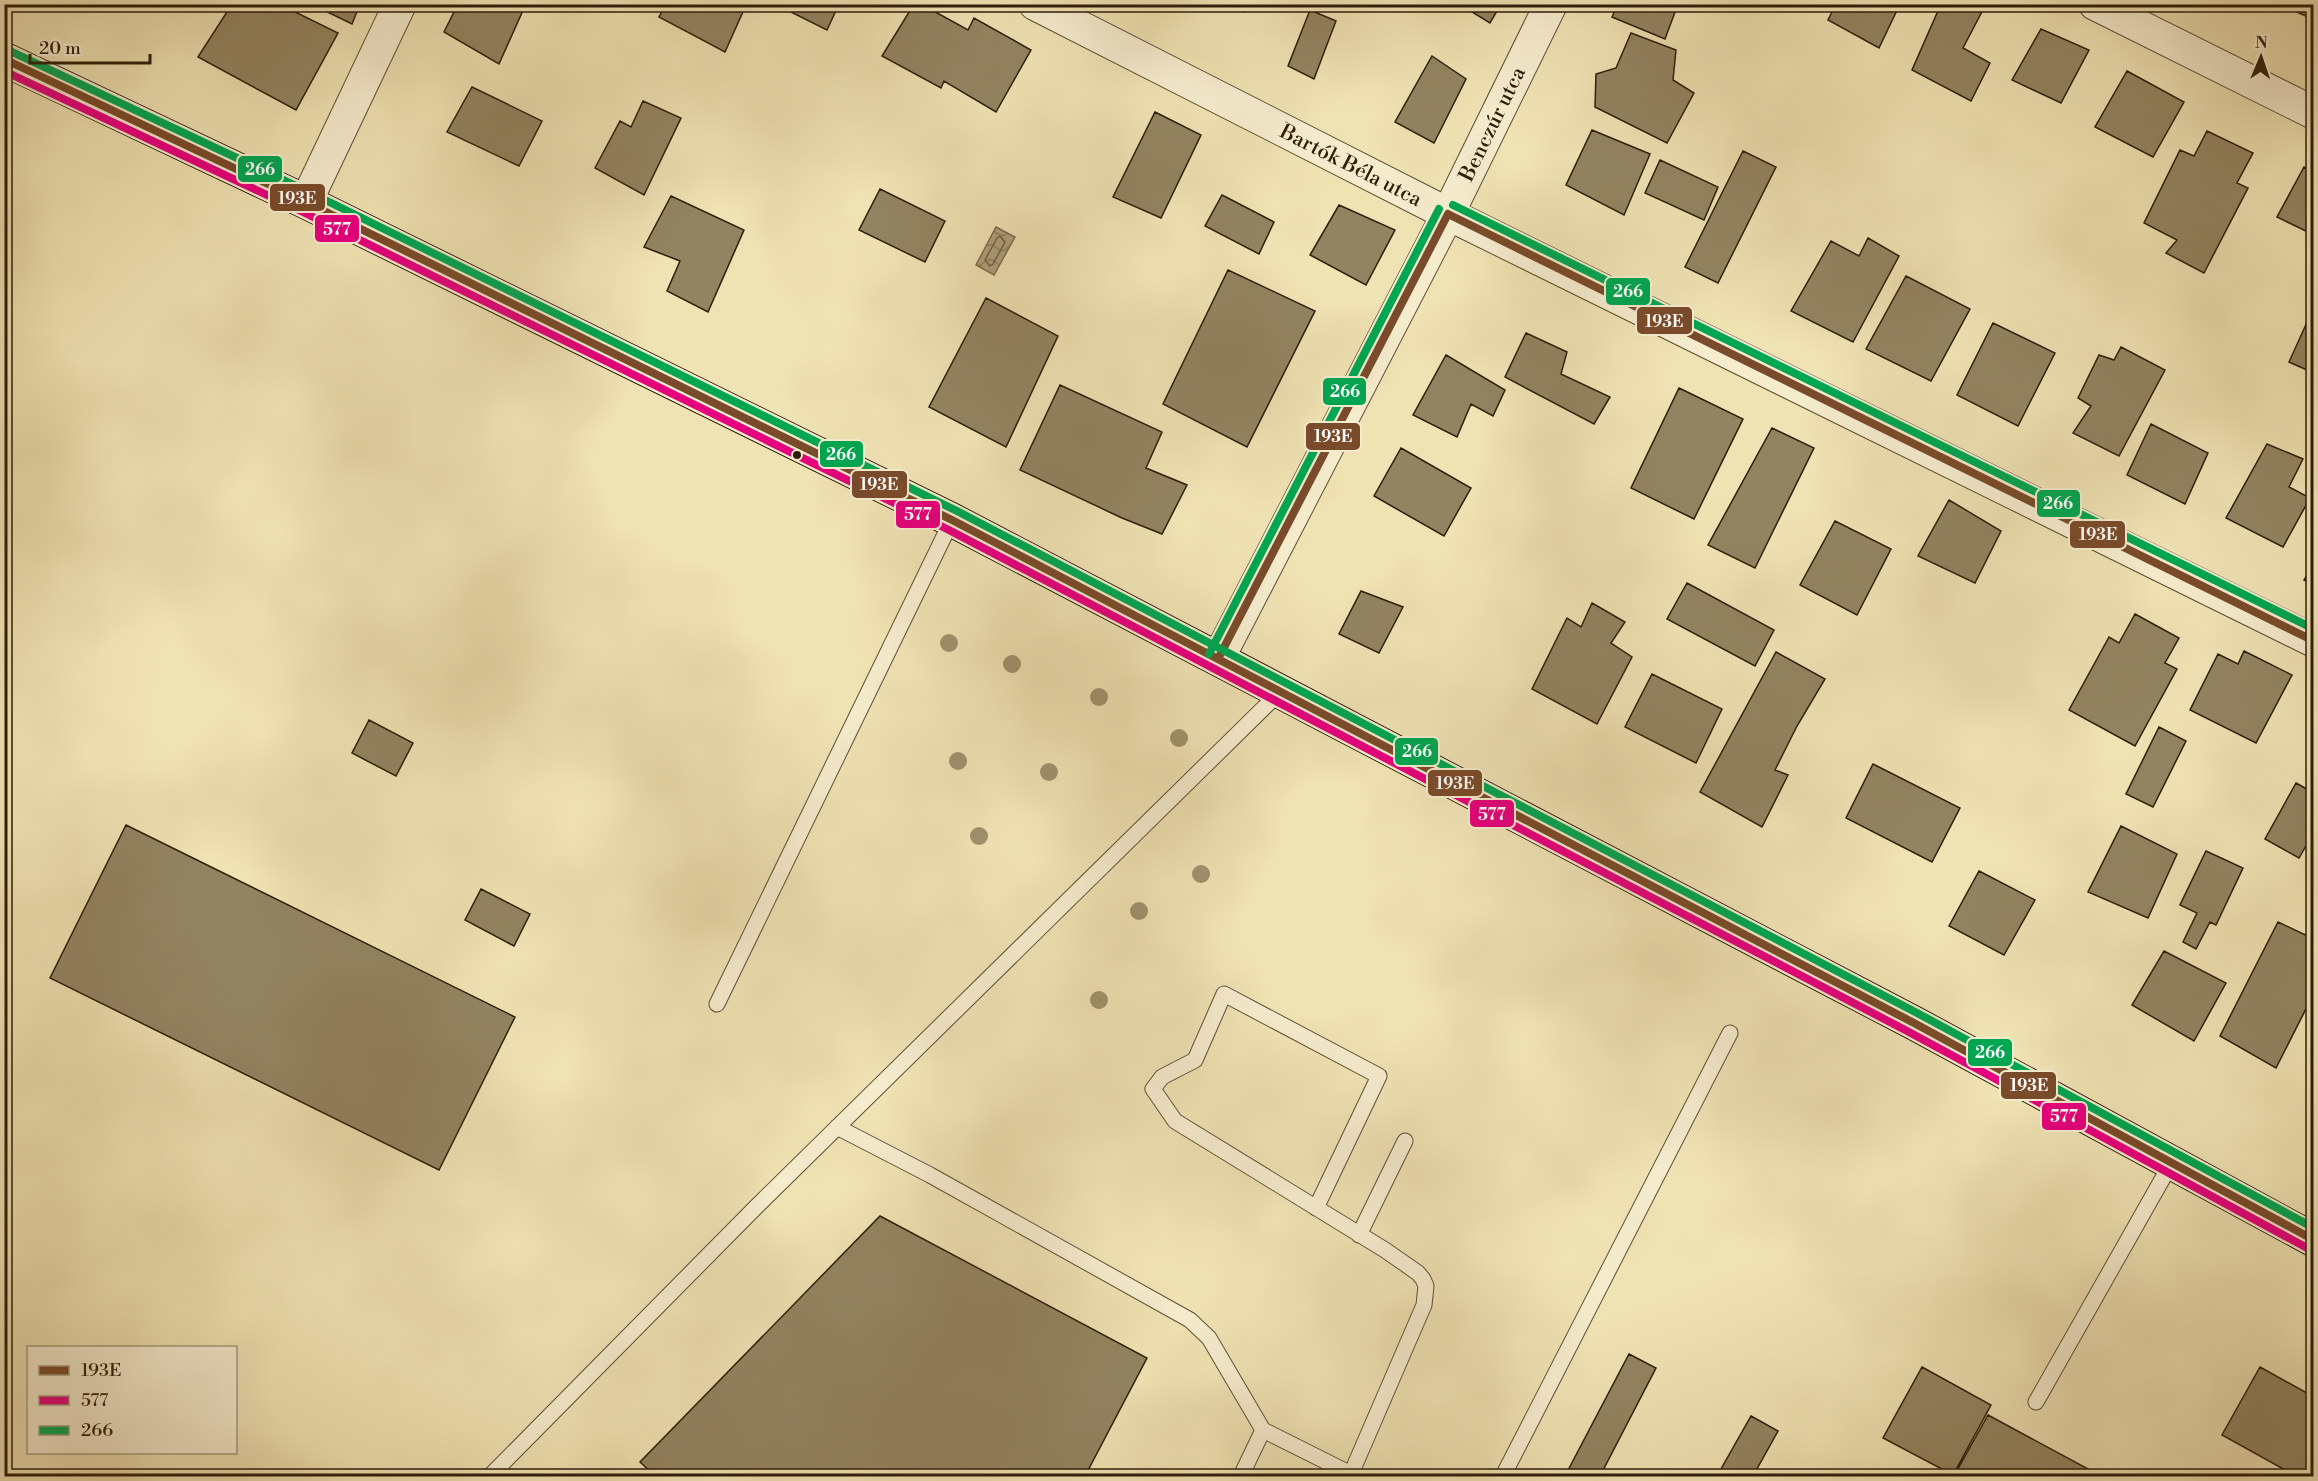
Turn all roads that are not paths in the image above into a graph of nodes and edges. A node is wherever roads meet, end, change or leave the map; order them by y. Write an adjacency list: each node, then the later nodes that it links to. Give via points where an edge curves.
1 (400, 4): 7 (street)
2 (1035, 4): 8 (street, Bartók Béla utca)
3 (1551, 4): 8 (street, Benczúr utca)
4 (2095, 4): 6 (street)
5 (4, 59): 7 (main road)
6 (2313, 113)
7 (306, 202): 9 (main road)
8 (1448, 214): 10 (street, Bartók Béla utca); 11 (street, Benczúr utca)
9 (952, 520): 11 (main road); 13 (lane)
10 (2313, 641)
11 (1218, 659): 12 (main road)
12 (1281, 691): 15 (lane); 17 (main road)
13 (717, 1004)
14 (1730, 1033): 26 (lane)
15 (837, 1128): 22 (lane, via 930,1175 1190,1320 1209,1338); 24 (lane)
16 (1406, 1141): 19 (lane)
17 (2172, 1161): 20 (main road); 21 (lane)
18 (1316, 1208): 18 (lane, via 1175,1121 1153,1089 1162,1077 1195,1060 1224,994 1379,1076); 19 (lane)
19 (1359, 1235): 23 (lane, via 1418,1273 1426,1296)
20 (2313, 1240)
21 (2036, 1402)
22 (1263, 1430): 23 (lane); 25 (lane)
23 (1353, 1475)
24 (490, 1476)
25 (1241, 1476)
26 (1503, 1476)

